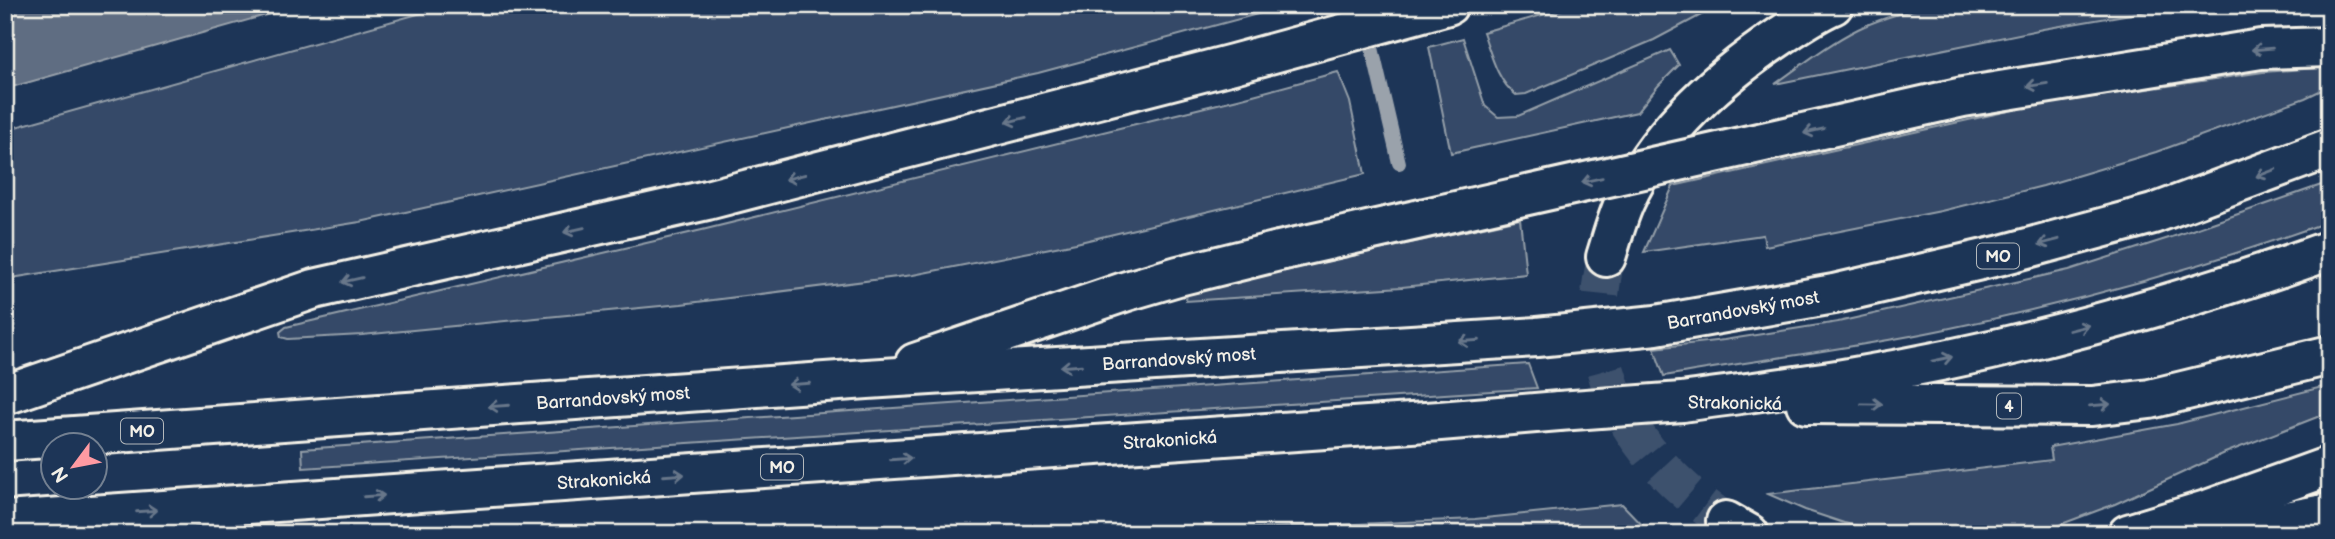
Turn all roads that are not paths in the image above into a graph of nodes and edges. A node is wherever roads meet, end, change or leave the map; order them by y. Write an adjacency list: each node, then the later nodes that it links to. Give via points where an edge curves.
1 (1448, 5): 9 (main road, one-way to 9, via 707,200 314,289)
2 (1833, 5): 6 (main road, via 1751,55 1670,131 1625,200)
3 (2330, 47): 8 (main road, one-way to 8, bridge, via 2261,49 1964,97 1279,251 1178,275)
4 (2330, 148): 8 (main road, Barrandovský most / MO, one-way to 8, via 2153,214 2002,255 1834,294 1656,325 1537,337)
5 (2330, 250): 10 (main road, MO, one-way to 5, via 1851,378 2013,345 2134,314)
6 (1606, 257)
7 (2330, 355): 10 (main road, Strakonická / 4, one-way to 7, via 2092,406 2150,400)
8 (867, 379): 11 (main road, Barrandovský most / MO, one-way to 11)
9 (5, 395)
10 (1682, 402): 14 (main road, Strakonická / MO, one-way to 10, bridge)
11 (5, 441)
12 (2330, 466): 16 (main road)
13 (2330, 513): 17 (main road)
14 (5, 521)
15 (2330, 528): 18 (main road)
16 (2128, 534)
17 (2214, 534)
18 (2312, 534)

